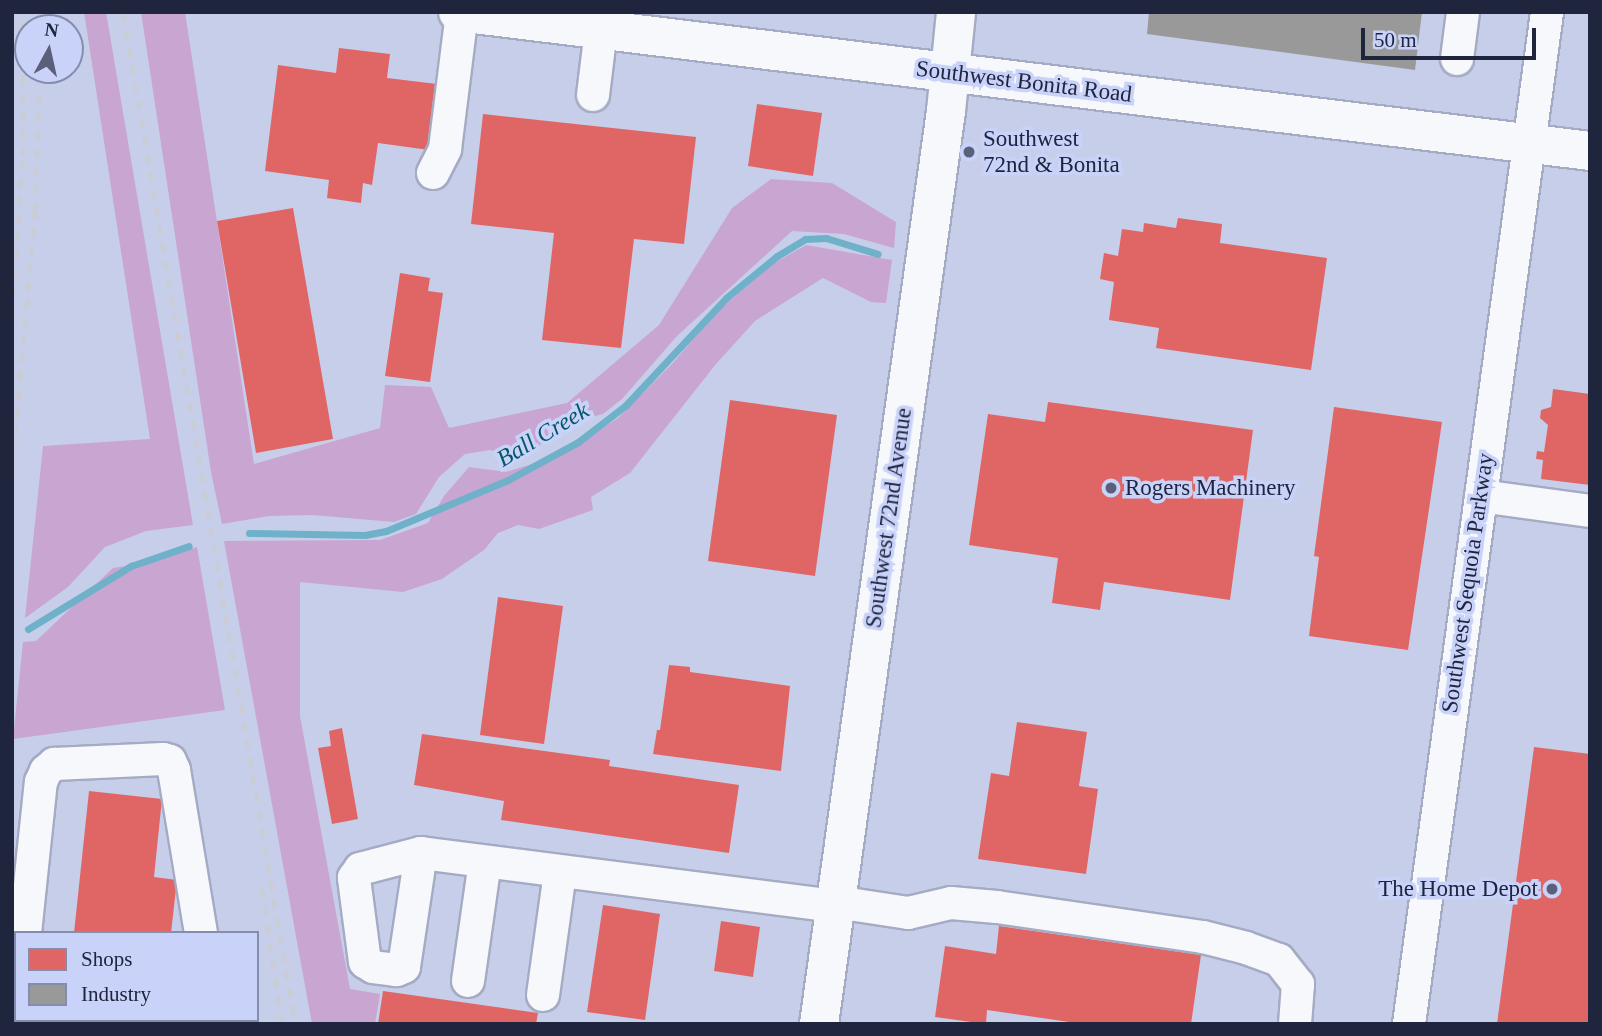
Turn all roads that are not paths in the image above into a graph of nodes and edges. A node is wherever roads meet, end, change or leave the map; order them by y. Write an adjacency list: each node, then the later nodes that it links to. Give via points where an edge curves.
1 (956, 12): 7 (main road, Southwest 72nd Avenue)
2 (1463, 12): 6 (street)
3 (1546, 12): 9 (street, Southwest Sequoia Parkway)
4 (478, 14): 5 (main road, Southwest Bonita Road); 11 (street, via 445,149)
5 (601, 30): 7 (main road, Southwest Bonita Road); 8 (street)
6 (1457, 59)
7 (950, 73): 9 (main road, Southwest Bonita Road); 17 (main road, Southwest 72nd Avenue)
8 (593, 95)
9 (1529, 143): 10 (main road, Southwest Bonita Road); 12 (street, Southwest Sequoia Parkway)
10 (1590, 151)
11 (433, 173)
12 (1480, 496): 13 (street); 24 (street, Southwest Sequoia Parkway)
13 (1590, 511)
14 (421, 853): 15 (street)
15 (485, 862): 16 (street); 20 (street)
16 (560, 873): 17 (street); 21 (street)
17 (836, 904): 22 (main road, Southwest 72nd Avenue); 23 (street, via 908,913 951,903 1203,937 1246,947 1279,960 1298,984)
18 (24, 931): 19 (street, via 46,771 54,764 163,759 170,761 174,770)
19 (201, 931)
20 (468, 981)
21 (543, 995)
22 (819, 1024)
23 (1295, 1024)
24 (1409, 1024)

